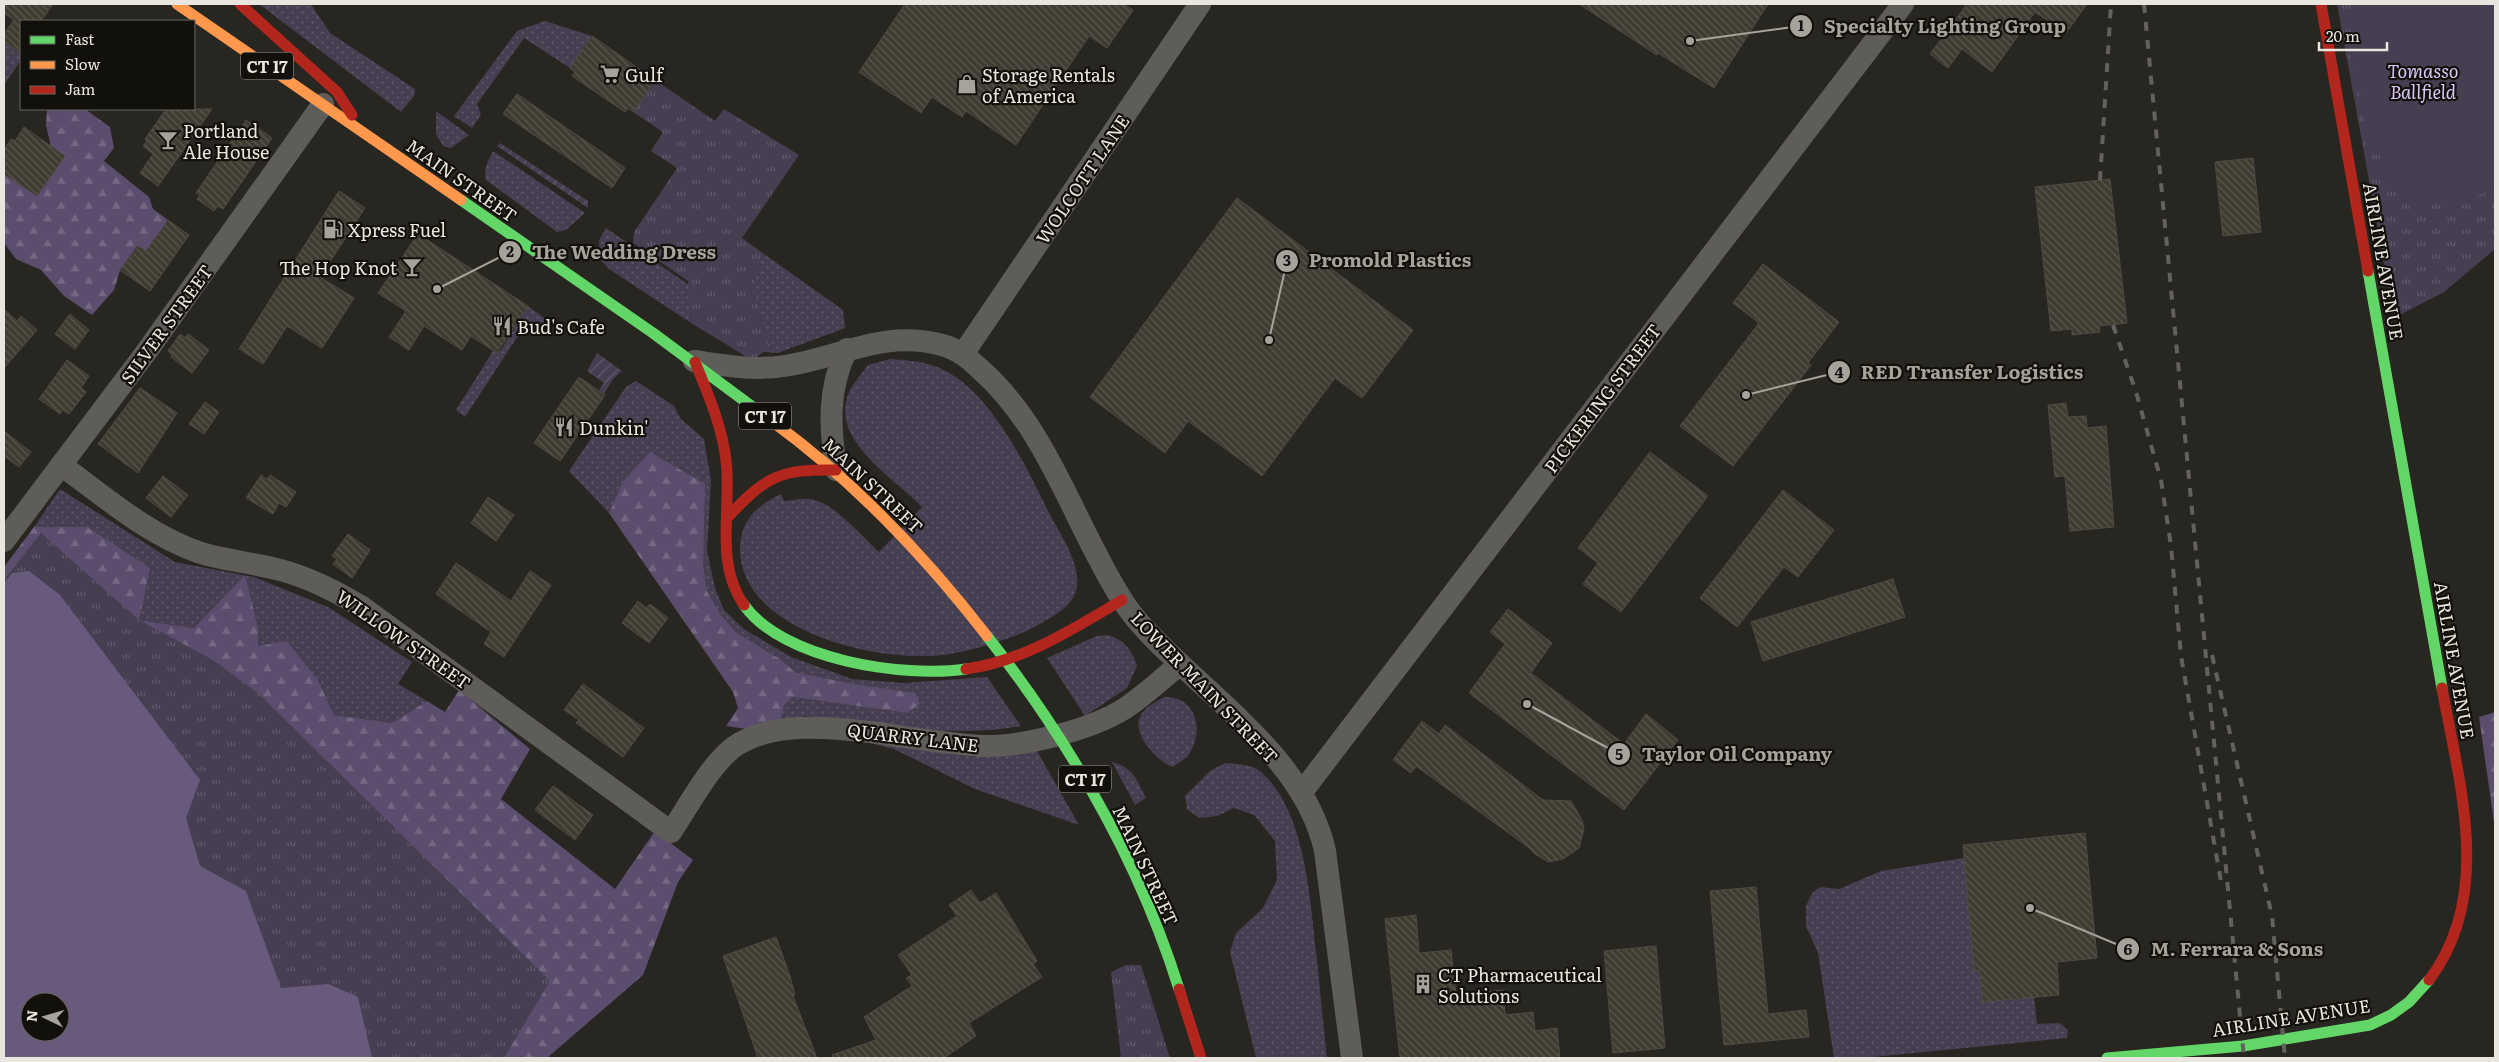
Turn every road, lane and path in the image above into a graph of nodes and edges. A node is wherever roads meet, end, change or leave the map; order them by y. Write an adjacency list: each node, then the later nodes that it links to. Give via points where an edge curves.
1 (177, 4): 6 (main road, MAIN STREET / CT 17)
2 (240, 4): 7 (main road, CT 17, via 337,92 350,110)
3 (1200, 4): 9 (street, WOLCOTT LANE)
4 (1903, 4): 17 (street, PICKERING STREET)
5 (2321, 4): 21 (main road, AIRLINE AVENUE, via 2460,790 2467,868 2463,910 2444,963 2429,982 2412,998 2370,1025 2243,1046)
6 (322, 104): 7 (main road, MAIN STREET / CT 17); 11 (street, SILVER STREET, via 147,351)
7 (357, 128): 10 (main road, MAIN STREET / CT 17)
8 (847, 349): 9 (street, LOWER MAIN STREET, via 870,342 918,341 943,345); 10 (street, LOWER MAIN STREET, via 806,362 764,369); 12 (street, via 836,375 832,398 831,435)
9 (963, 354): 15 (street, LOWER MAIN STREET, via 992,380 1028,424 1062,482)
10 (694, 361): 12 (main road, MAIN STREET / CT 17); 13 (main road, via 724,447)
11 (61, 465): 14 (street, SILVER STREET); 18 (street, WILLOW STREET, via 141,522 180,544 214,557 298,575 336,591)
12 (836, 470): 13 (main road, via 798,470 768,478 751,491); 19 (main road, MAIN STREET / CT 17, via 957,594 1043,710 1125,855 1159,931)
13 (728, 517): 15 (main road, via 726,559 736,595 745,608 786,638 856,663 909,670 986,666 1065,633)
14 (4, 541)
15 (1122, 600): 16 (street, LOWER MAIN STREET)
16 (1180, 664): 17 (street, LOWER MAIN STREET, via 1277,759); 18 (street, QUARRY LANE, via 1142,696 1105,720 1055,736 985,746 828,727 780,731 746,740 723,755)
17 (1302, 792): 20 (street, LOWER MAIN STREET, via 1321,832)
18 (671, 832)
19 (1201, 1058)
20 (1352, 1058)
21 (2107, 1058)

